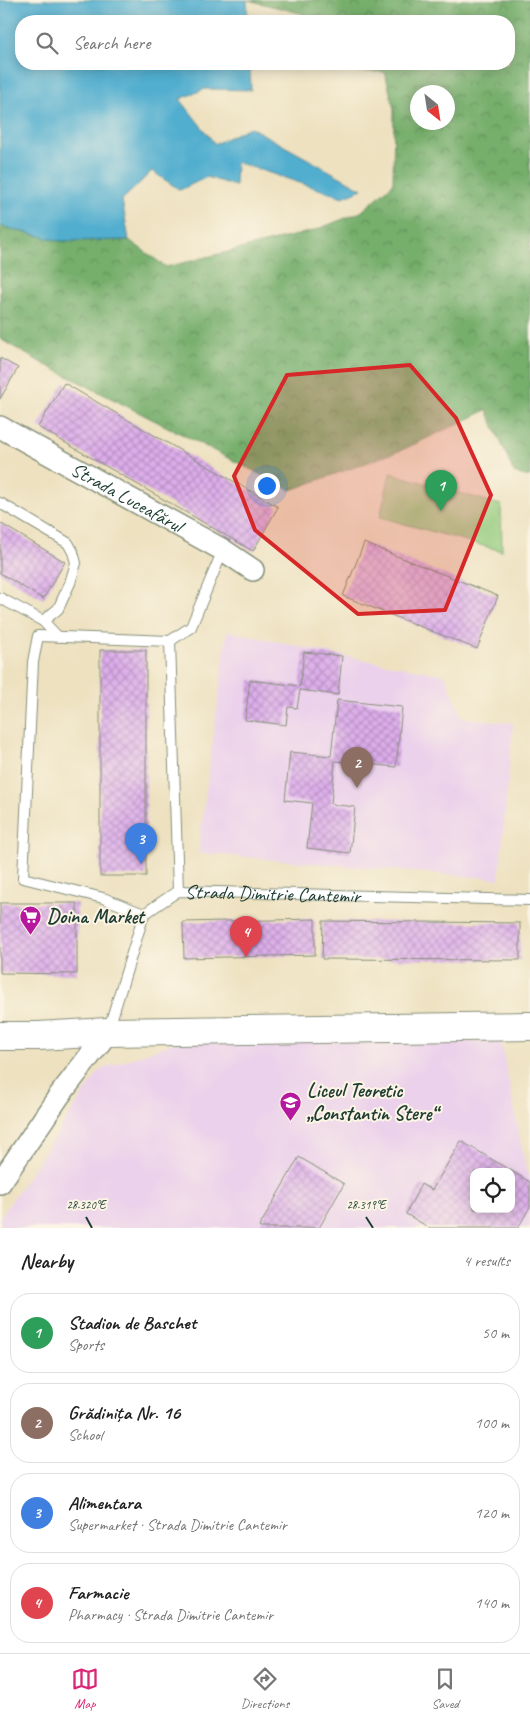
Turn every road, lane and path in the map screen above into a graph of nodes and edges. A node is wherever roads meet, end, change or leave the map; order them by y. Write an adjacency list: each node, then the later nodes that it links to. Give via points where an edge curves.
1 (0, 427): 3 (street, Strada Luceafărul)
2 (0, 503): 6 (lane, via 68,543 73,552 76,563 70,583 58,609)
3 (223, 550): 4 (street, Strada Luceafărul); 8 (lane, via 191,627)
4 (253, 570)
5 (0, 598): 6 (lane)
6 (43, 621): 7 (lane)
7 (57, 636): 8 (lane); 11 (lane, via 38,636 33,662 23,878 103,898)
8 (170, 641): 9 (lane)
9 (178, 891): 10 (lane, Strada Dimitrie Cantemir); 11 (lane, Strada Dimitrie Cantemir)
10 (530, 900)
11 (144, 914): 13 (lane)
12 (530, 1026): 13 (street)
13 (108, 1032): 14 (street); 15 (street)
14 (0, 1036)
15 (4, 1170)

